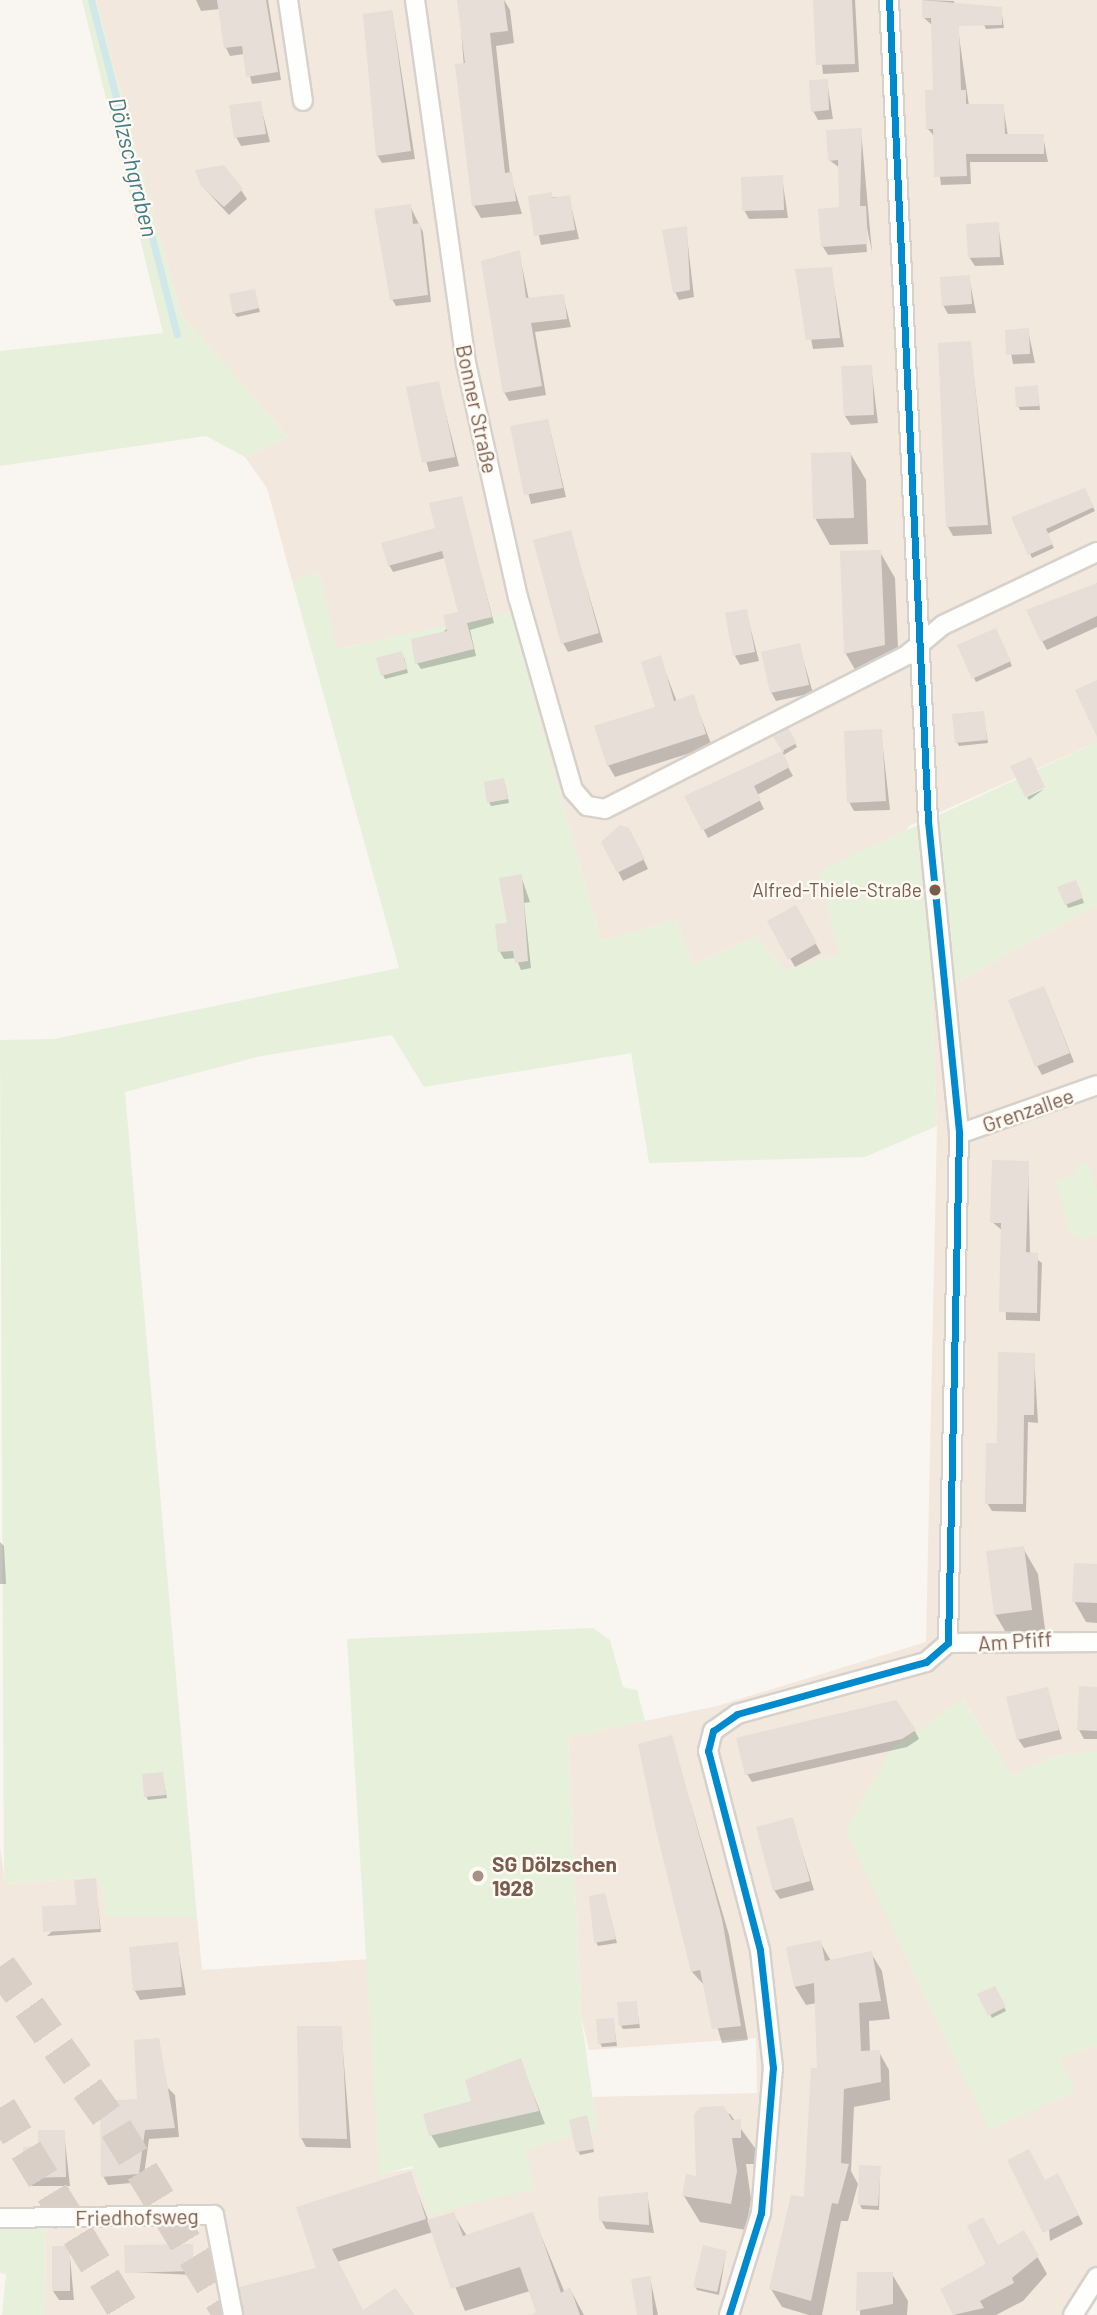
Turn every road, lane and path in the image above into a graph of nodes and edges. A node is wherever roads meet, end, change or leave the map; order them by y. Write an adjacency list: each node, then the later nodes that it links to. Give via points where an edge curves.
1 (288, 0): 4 (street)
2 (415, 0): 6 (street, Bonner Straße, via 466,363 518,597 573,790 587,806 605,809 907,655)
3 (889, 0): 6 (street)
4 (303, 102)
5 (1097, 552): 6 (street)
6 (922, 639): 8 (street, via 928,821)
7 (1097, 1085): 8 (street, Grenzallee)
8 (959, 1134): 10 (street)
9 (1097, 1642): 10 (street, Am Pfiff)
10 (948, 1643): 14 (street, Am Pfiff, via 926,1662 737,1714 713,1731 708,1751 760,1950 774,2068 761,2213)
11 (0, 2218): 13 (street, Friedhofsweg, via 214,2215)
12 (1097, 2277): 15 (street)
13 (233, 2315)
14 (729, 2315)
15 (1073, 2315)

